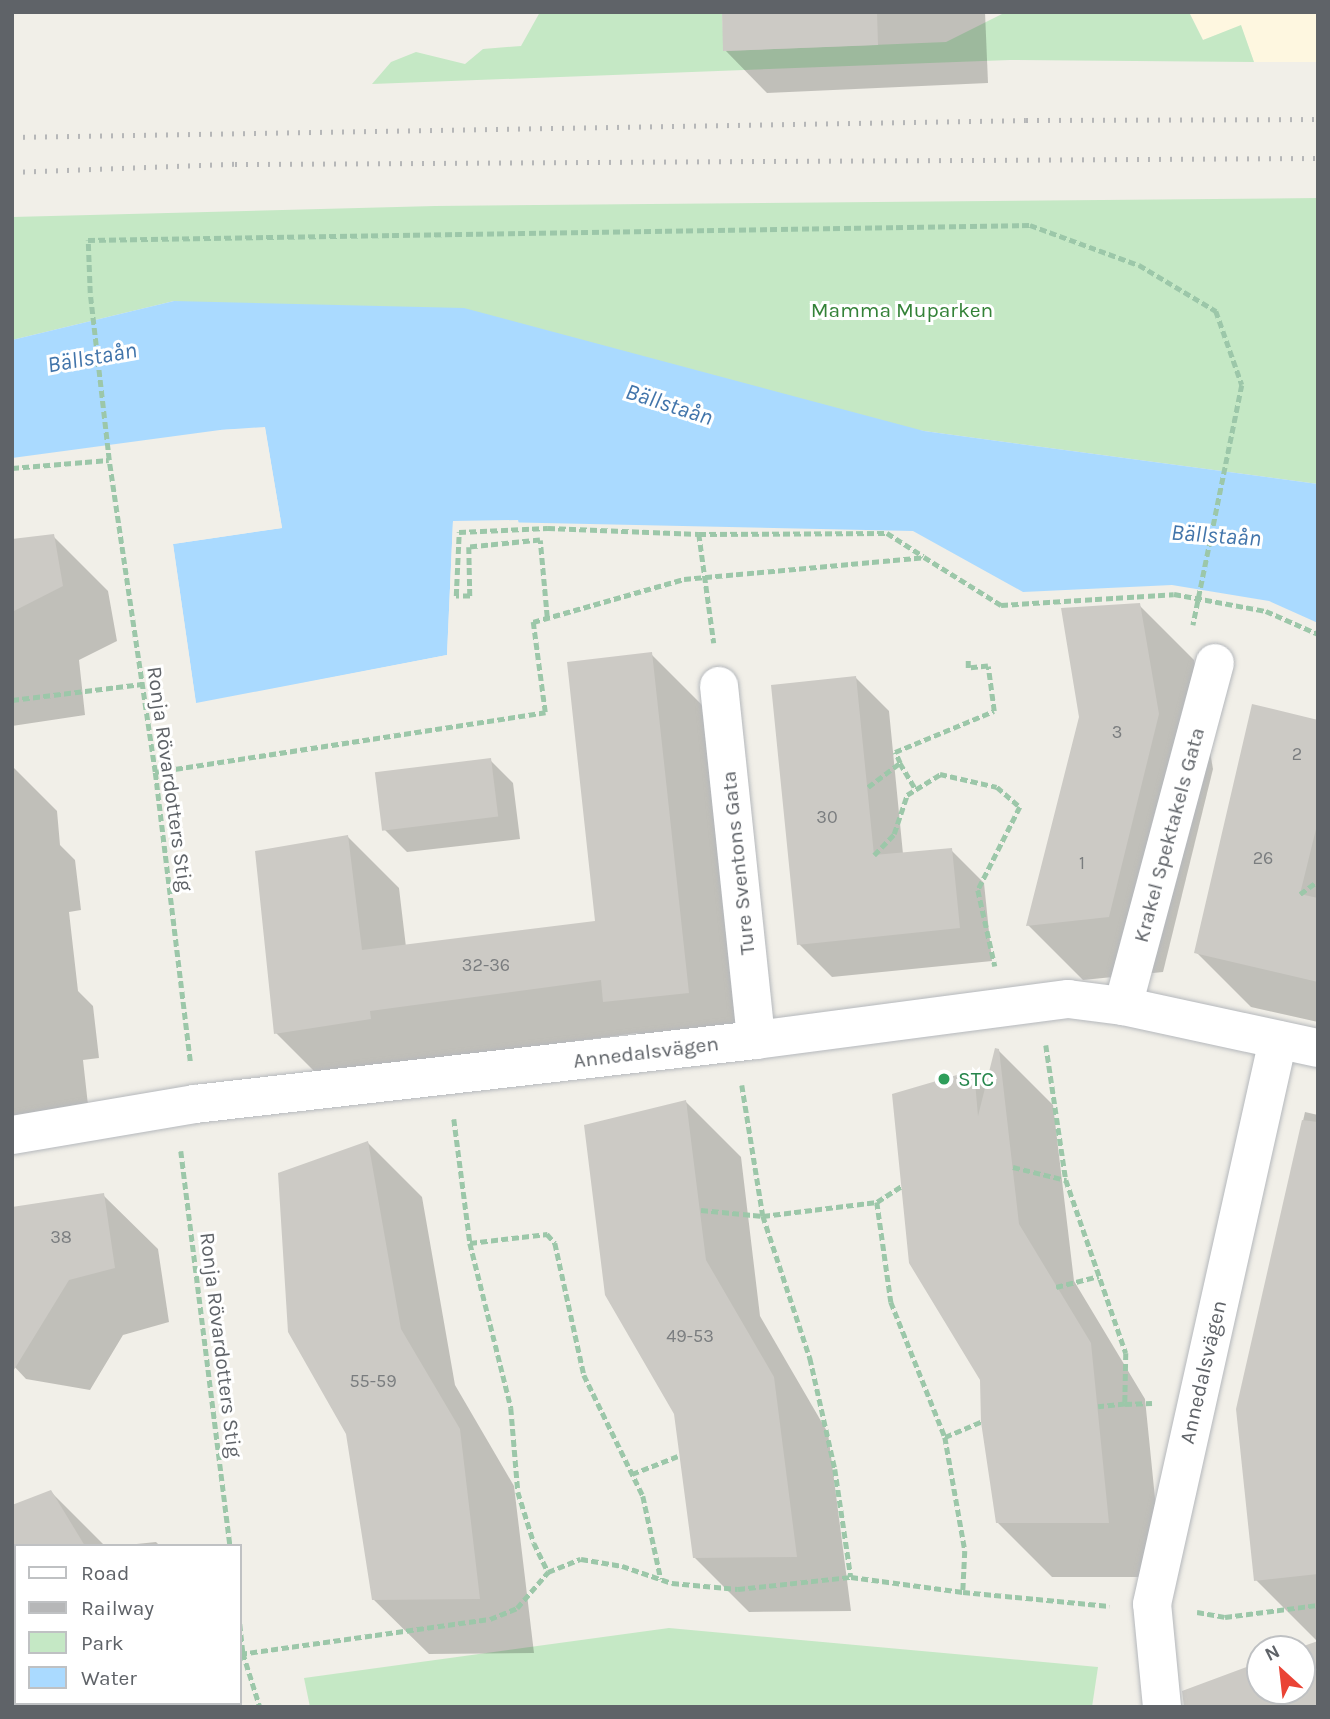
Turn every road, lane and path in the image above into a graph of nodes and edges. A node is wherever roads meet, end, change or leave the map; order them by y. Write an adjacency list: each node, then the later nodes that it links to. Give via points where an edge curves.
1 (109, 460): 2 (path); 5 (path, Ronja Rövardotters Stig, via 88,240 1030,225 1139,265 1216,311 1242,385); 9 (path, Ronja Rövardotters Stig)
2 (12, 468)
3 (699, 534): 4 (path, via 887,533); 6 (path, via 548,528 458,532 456,597 470,596 469,547 540,540); 10 (path)
4 (924, 557)
5 (1197, 597)
6 (547, 617)
7 (968, 660): 12 (path, via 968,668 988,666 994,711 895,752)
8 (1215, 663): 19 (street, Krakel Spektakels Gata)
9 (142, 684): 11 (path); 24 (path, Ronja Rövardotters Stig, via 157,785)
10 (719, 686): 21 (street, Ture Sventons Gata)
11 (12, 700)
12 (900, 762): 13 (path); 14 (path)
13 (867, 787)
14 (916, 790): 15 (path, via 907,795 894,834); 18 (path, via 940,774 997,788 1020,807 978,890)
15 (874, 855)
16 (1318, 881): 17 (path)
17 (1300, 894)
18 (1022, 1005): 19 (street, Annedalsvägen, via 1068,999); 21 (street, Annedalsvägen); 27 (path)
19 (1123, 1006): 20 (street, Annedalsvägen)
20 (1278, 1040): 22 (street, Annedalsvägen); 45 (street, Annedalsvägen)
21 (746, 1041): 23 (street, Annedalsvägen); 31 (path)
22 (1318, 1048)
23 (449, 1075): 24 (street, Annedalsvägen); 32 (path)
24 (186, 1105): 25 (street, Annedalsvägen); 40 (path, Ronja Rövardotters Stig)
25 (12, 1135)
26 (1013, 1167): 27 (path)
27 (1066, 1180): 33 (path)
28 (902, 1185): 29 (path)
29 (877, 1202): 31 (path); 37 (path, via 891,1301)
30 (701, 1210): 31 (path)
31 (763, 1216): 42 (path, via 810,1358 835,1469)
32 (470, 1243): 39 (path, via 547,1234 555,1243 584,1375); 41 (path, via 511,1408 518,1492)
33 (1100, 1276): 34 (path); 35 (path, via 1126,1353 1126,1366 1125,1404)
34 (1056, 1287)
35 (1098, 1407)
36 (981, 1422): 37 (path)
37 (945, 1437): 44 (path, via 965,1551)
38 (678, 1457): 39 (path)
39 (632, 1474): 43 (path, via 643,1496)
40 (230, 1544)
41 (548, 1572): 43 (path, via 581,1559 622,1566); 47 (path, via 517,1608 491,1619)
42 (851, 1577): 43 (path, via 738,1589); 44 (path)
43 (661, 1580)
44 (963, 1592): 45 (path, via 1122,1608)
45 (1152, 1604): 46 (path, via 1225,1617); 49 (street, Annedalsvägen)
46 (1318, 1605)
47 (242, 1654): 48 (path)
48 (260, 1707)
49 (1161, 1707)

